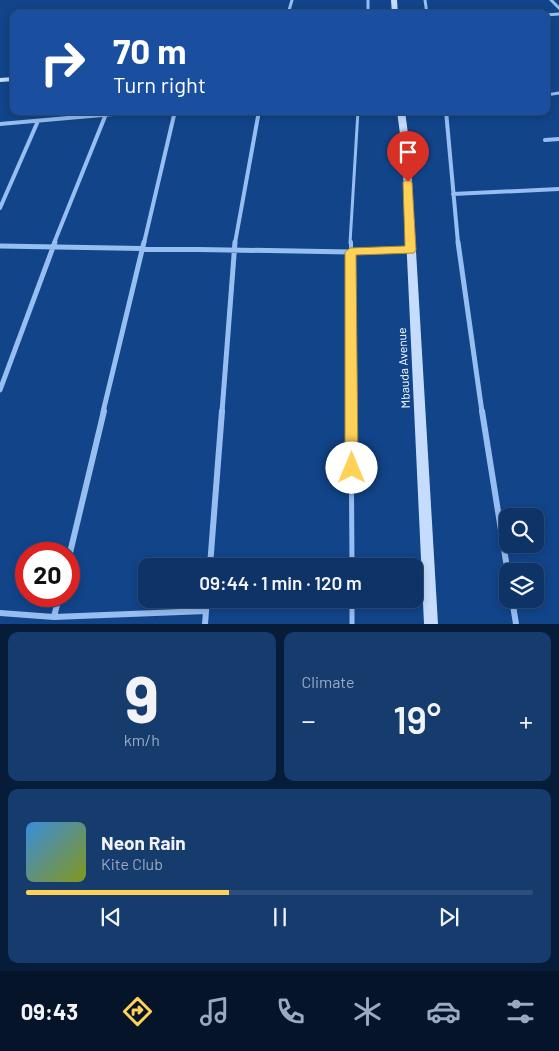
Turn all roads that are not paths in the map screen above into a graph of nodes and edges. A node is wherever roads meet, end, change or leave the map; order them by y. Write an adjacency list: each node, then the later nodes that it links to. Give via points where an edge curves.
1 (551, 0): 2 (street)
2 (559, 8)
3 (95, 115): 10 (street)
4 (106, 115): 18 (street)
5 (174, 115): 19 (street)
6 (258, 115): 20 (street)
7 (358, 115): 22 (lane)
8 (402, 115): 21 (street, Mbauda Avenue)
9 (446, 115): 15 (street)
10 (38, 120): 11 (street); 16 (street)
11 (0, 124)
12 (559, 139): 13 (street)
13 (545, 140)
14 (559, 189): 15 (street)
15 (453, 194): 27 (street, via 462,279)
16 (0, 208)
17 (0, 246): 18 (street)
18 (53, 247): 19 (street); 23 (street)
19 (144, 248): 20 (street); 24 (street)
20 (234, 250): 22 (street); 25 (street)
21 (411, 250): 22 (street); 37 (street, Mbauda Avenue)
22 (350, 252): 26 (lane)
23 (0, 390)
24 (72, 542)
25 (211, 558)
26 (352, 558)
27 (506, 563)
28 (56, 607): 34 (street)
29 (206, 608): 32 (street)
30 (352, 608): 36 (lane)
31 (513, 608): 38 (street)
32 (206, 611): 34 (street); 35 (street)
33 (0, 613): 34 (street)
34 (54, 617)
35 (205, 624)
36 (352, 624)
37 (431, 624)
38 (516, 624)

